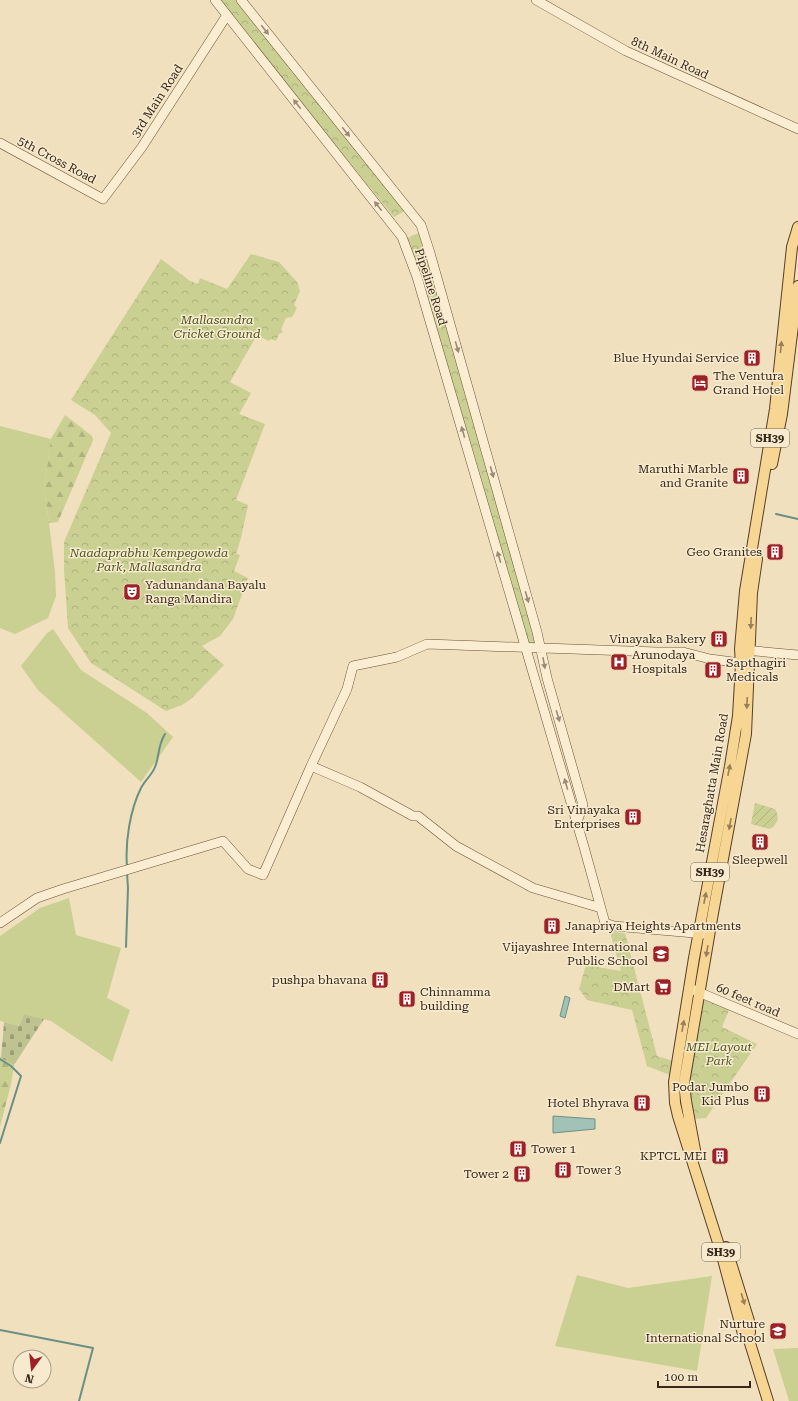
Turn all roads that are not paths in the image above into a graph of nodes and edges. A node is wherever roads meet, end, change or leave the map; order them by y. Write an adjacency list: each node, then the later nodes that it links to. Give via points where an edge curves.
1 (215, 0): 4 (street, Pipeline Road)
2 (241, 0): 11 (street, Pipeline Road, one-way to 11, via 421,225)
3 (536, 0): 5 (street, 8th Main Road, via 626,50)
4 (227, 15): 7 (street, 3rd Main Road, via 142,147); 10 (street, Pipeline Road, one-way to 4, via 417,277 402,237)
5 (798, 129)
6 (0, 143): 7 (street, 5th Cross Road)
7 (103, 199)
8 (798, 227): 12 (main road, SH39, one-way to 8, via 745,591 775,409 792,248)
9 (798, 286): 12 (main road, one-way to 12, via 782,414)
10 (526, 647): 11 (street); 15 (street, via 427,644 397,657 353,666 347,689); 16 (street, Pipeline Road, one-way to 10)
11 (542, 648): 14 (street, via 683,652); 16 (street, Pipeline Road, one-way to 16, via 547,678 583,805)
12 (745, 650): 13 (street); 14 (main road)
13 (798, 655)
14 (745, 664): 19 (main road, Hesaraghatta Main Road / SH39, one-way to 14, via 730,766); 20 (main road, one-way to 20, via 746,734)
15 (311, 766): 17 (street, via 360,787 413,816 418,816 456,846 533,888); 18 (street, via 263,875 248,868 223,841 37,898)
16 (577, 822): 17 (street, Pipeline Road)
17 (601, 908): 19 (street, Pipeline Road, via 605,923 614,926)
18 (0, 923)
19 (698, 933): 20 (street); 21 (main road, Hesaraghatta Main Road / SH39)
20 (710, 934): 22 (main road, one-way to 22)
21 (689, 988): 22 (street, 60 feet road); 24 (main road, Hesaraghatta Main Road / SH39, one-way to 21, via 743,1334 721,1252 675,1103 674,1082)
22 (700, 992): 23 (street, 60 feet road); 24 (main road, one-way to 24, via 684,1083 686,1101 696,1153 749,1321)
23 (798, 1034)
24 (749, 1340): 25 (main road, Hesaraghatta Main Road / SH39)
25 (768, 1401)

